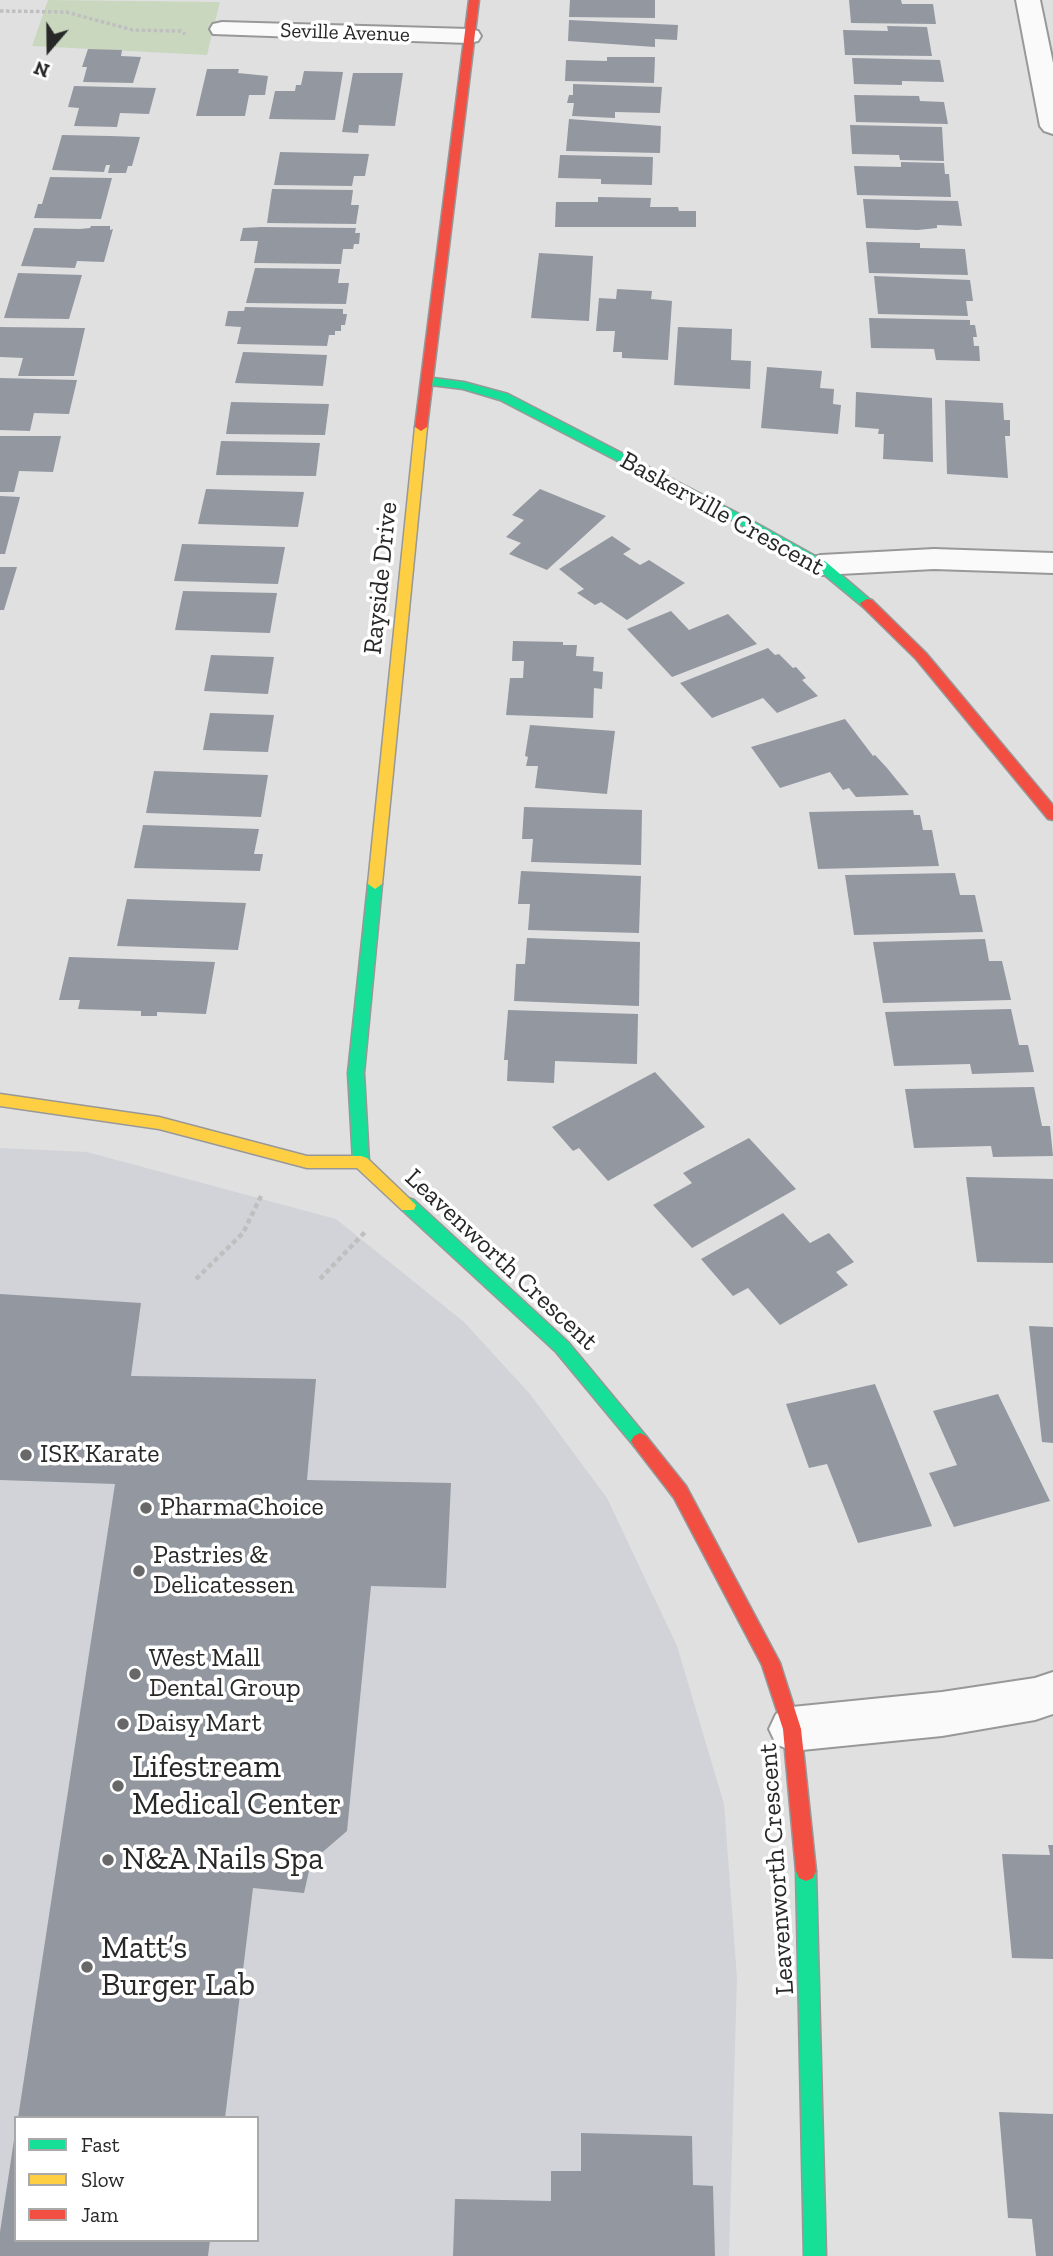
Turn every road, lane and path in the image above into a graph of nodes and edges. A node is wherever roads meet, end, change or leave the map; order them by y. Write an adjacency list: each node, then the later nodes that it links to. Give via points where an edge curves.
1 (474, 0): 5 (street, Rayside Drive)
2 (1028, 0): 7 (street)
3 (0, 12): 6 (path, via 66,12 134,30 181,32)
4 (222, 29): 5 (street, Seville Avenue)
5 (469, 36): 8 (street, Rayside Drive)
6 (192, 40)
7 (1053, 126)
8 (426, 381): 10 (street, Baskerville Crescent, via 504,397); 14 (street, Rayside Drive, via 355,1073)
9 (1053, 563): 10 (street, via 934,559)
10 (821, 565): 11 (street, Baskerville Crescent, via 921,656)
11 (1053, 815)
12 (0, 1100): 13 (street, via 159,1123)
13 (277, 1154): 14 (street, via 307,1162); 16 (path, via 243,1233)
14 (361, 1162): 15 (street, Leavenworth Crescent)
15 (400, 1198): 17 (path); 19 (street, Leavenworth Crescent, via 562,1347 680,1492 771,1664)
16 (196, 1279)
17 (320, 1279)
18 (1053, 1693): 19 (street, via 942,1714)
19 (792, 1729): 20 (street, Leavenworth Crescent, via 807,1877)
20 (815, 2256)

